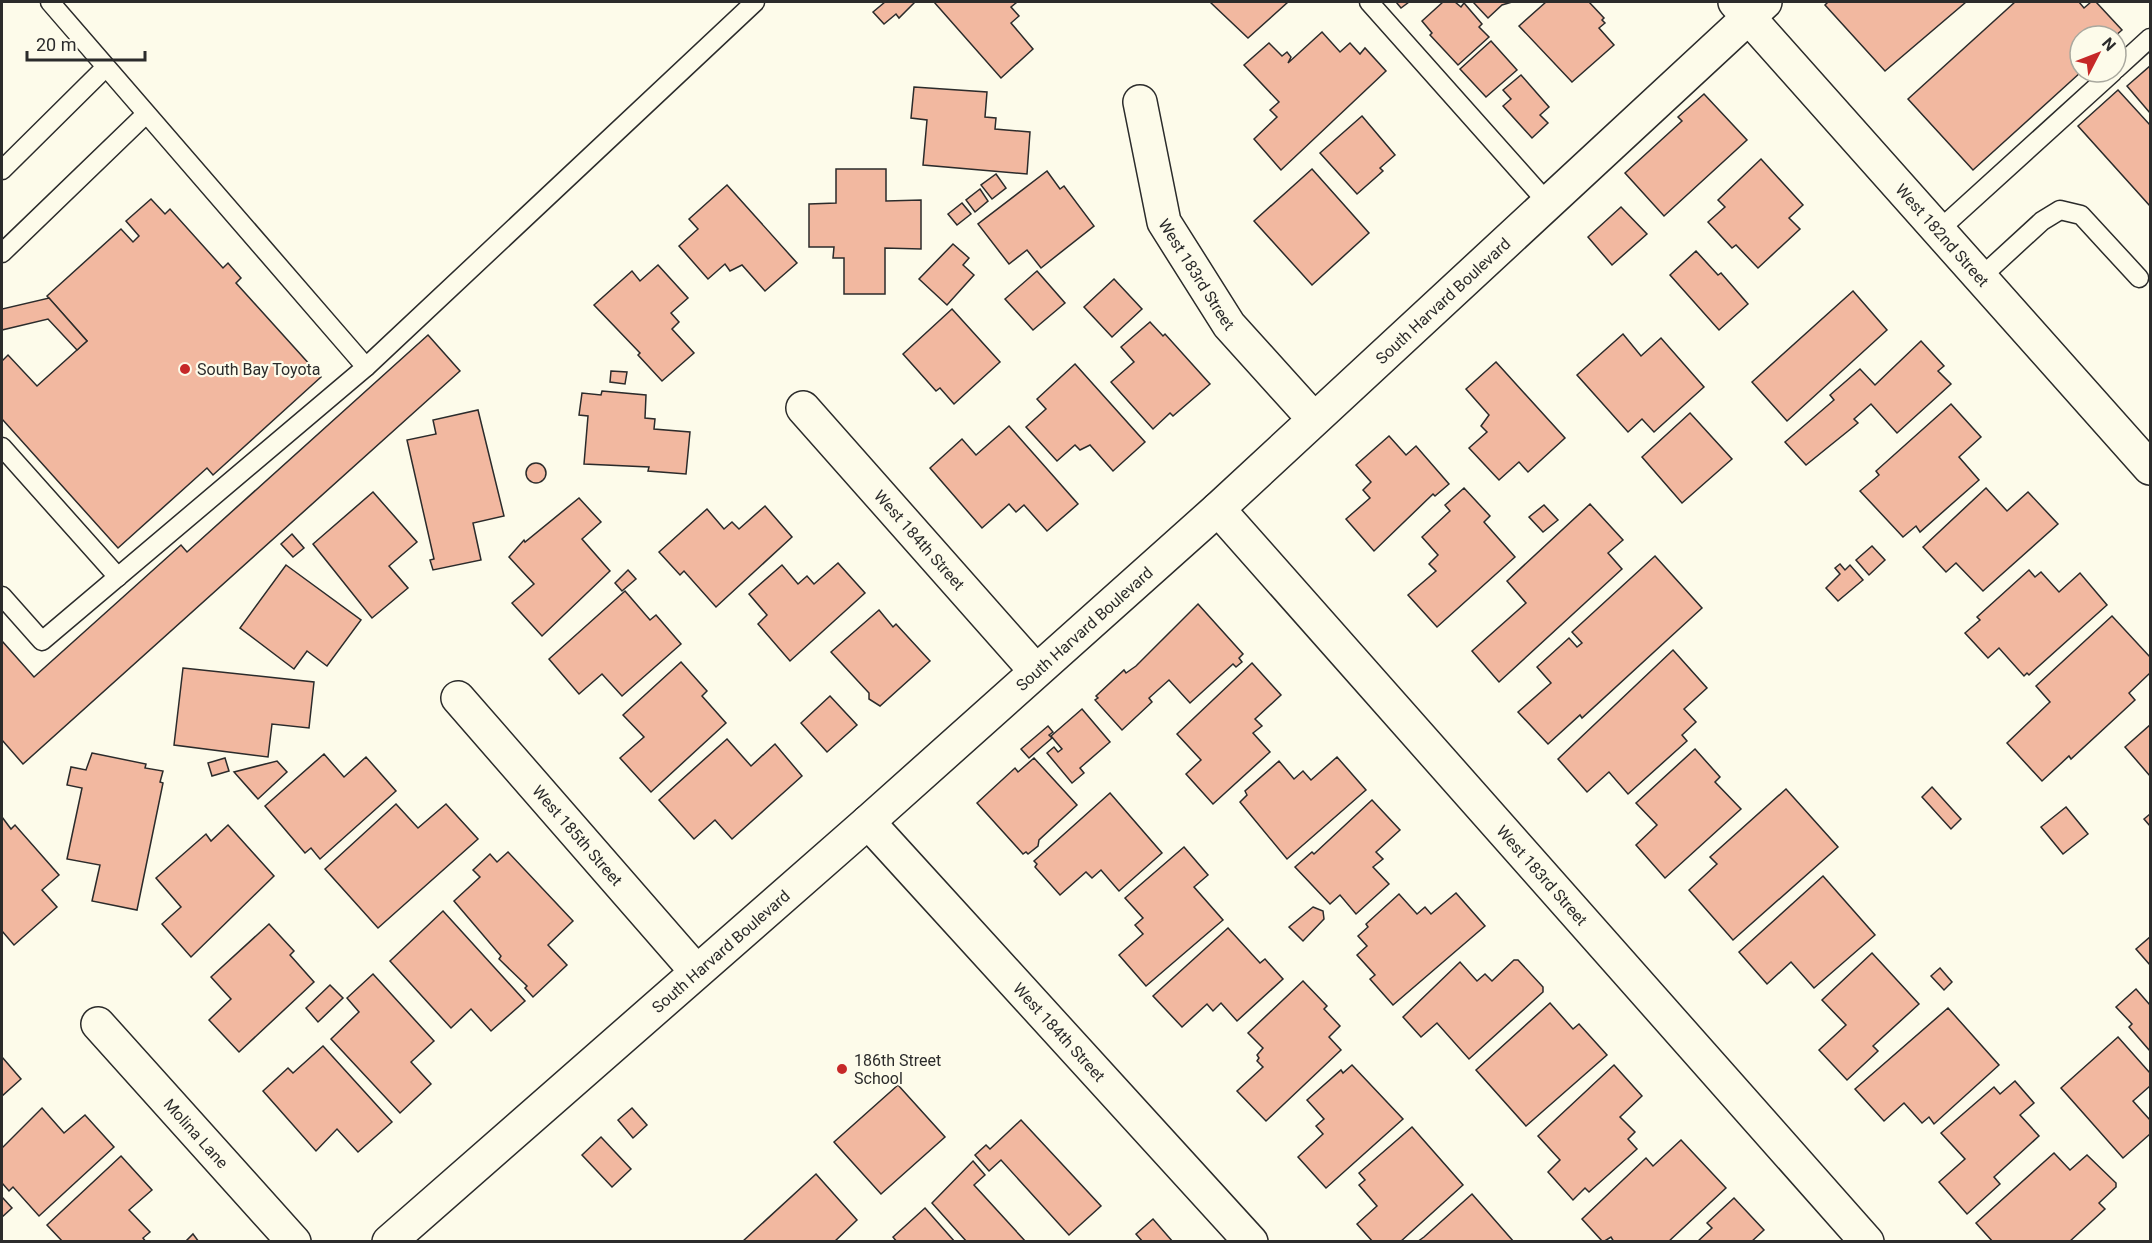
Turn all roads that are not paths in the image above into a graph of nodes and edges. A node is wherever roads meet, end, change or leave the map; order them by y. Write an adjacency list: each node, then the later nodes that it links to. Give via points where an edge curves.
1 (50, 2): 7 (lane)
2 (755, 2): 17 (lane)
3 (1369, 2): 12 (lane)
4 (1750, 6): 12 (street, South Harvard Boulevard); 13 (street, West 182nd Street)
5 (2151, 38): 6 (lane)
6 (2128, 58)
7 (105, 68): 10 (lane); 11 (lane)
8 (2099, 84): 13 (lane)
9 (1140, 102): 19 (street, West 183rd Street, via 1164,222 1229,325)
10 (146, 114): 14 (lane); 17 (lane)
11 (2, 170)
12 (1546, 202): 19 (street, South Harvard Boulevard)
13 (1939, 230): 15 (street, West 182nd Street)
14 (2, 253)
15 (1981, 277): 16 (lane, via 2042,220 2060,210 2081,215); 21 (street, West 182nd Street)
16 (2139, 278)
17 (366, 367): 23 (lane)
18 (803, 408): 25 (street, West 184th Street)
19 (1313, 418): 22 (street, South Harvard Boulevard)
20 (2, 447): 23 (lane)
21 (2147, 456)
22 (1218, 509): 25 (street, South Harvard Boulevard); 33 (street, West 183rd Street)
23 (118, 577): 24 (lane, via 42,641)
24 (2, 596)
25 (1035, 670): 27 (street, South Harvard Boulevard)
26 (458, 698): 28 (street, West 185th Street)
27 (868, 822): 28 (street, South Harvard Boulevard); 32 (street, West 184th Street)
28 (696, 971): 31 (street, South Harvard Boulevard)
29 (98, 1024): 30 (street, Molina Lane)
30 (294, 1242)
31 (389, 1242)
32 (1251, 1242)
33 (1867, 1242)

